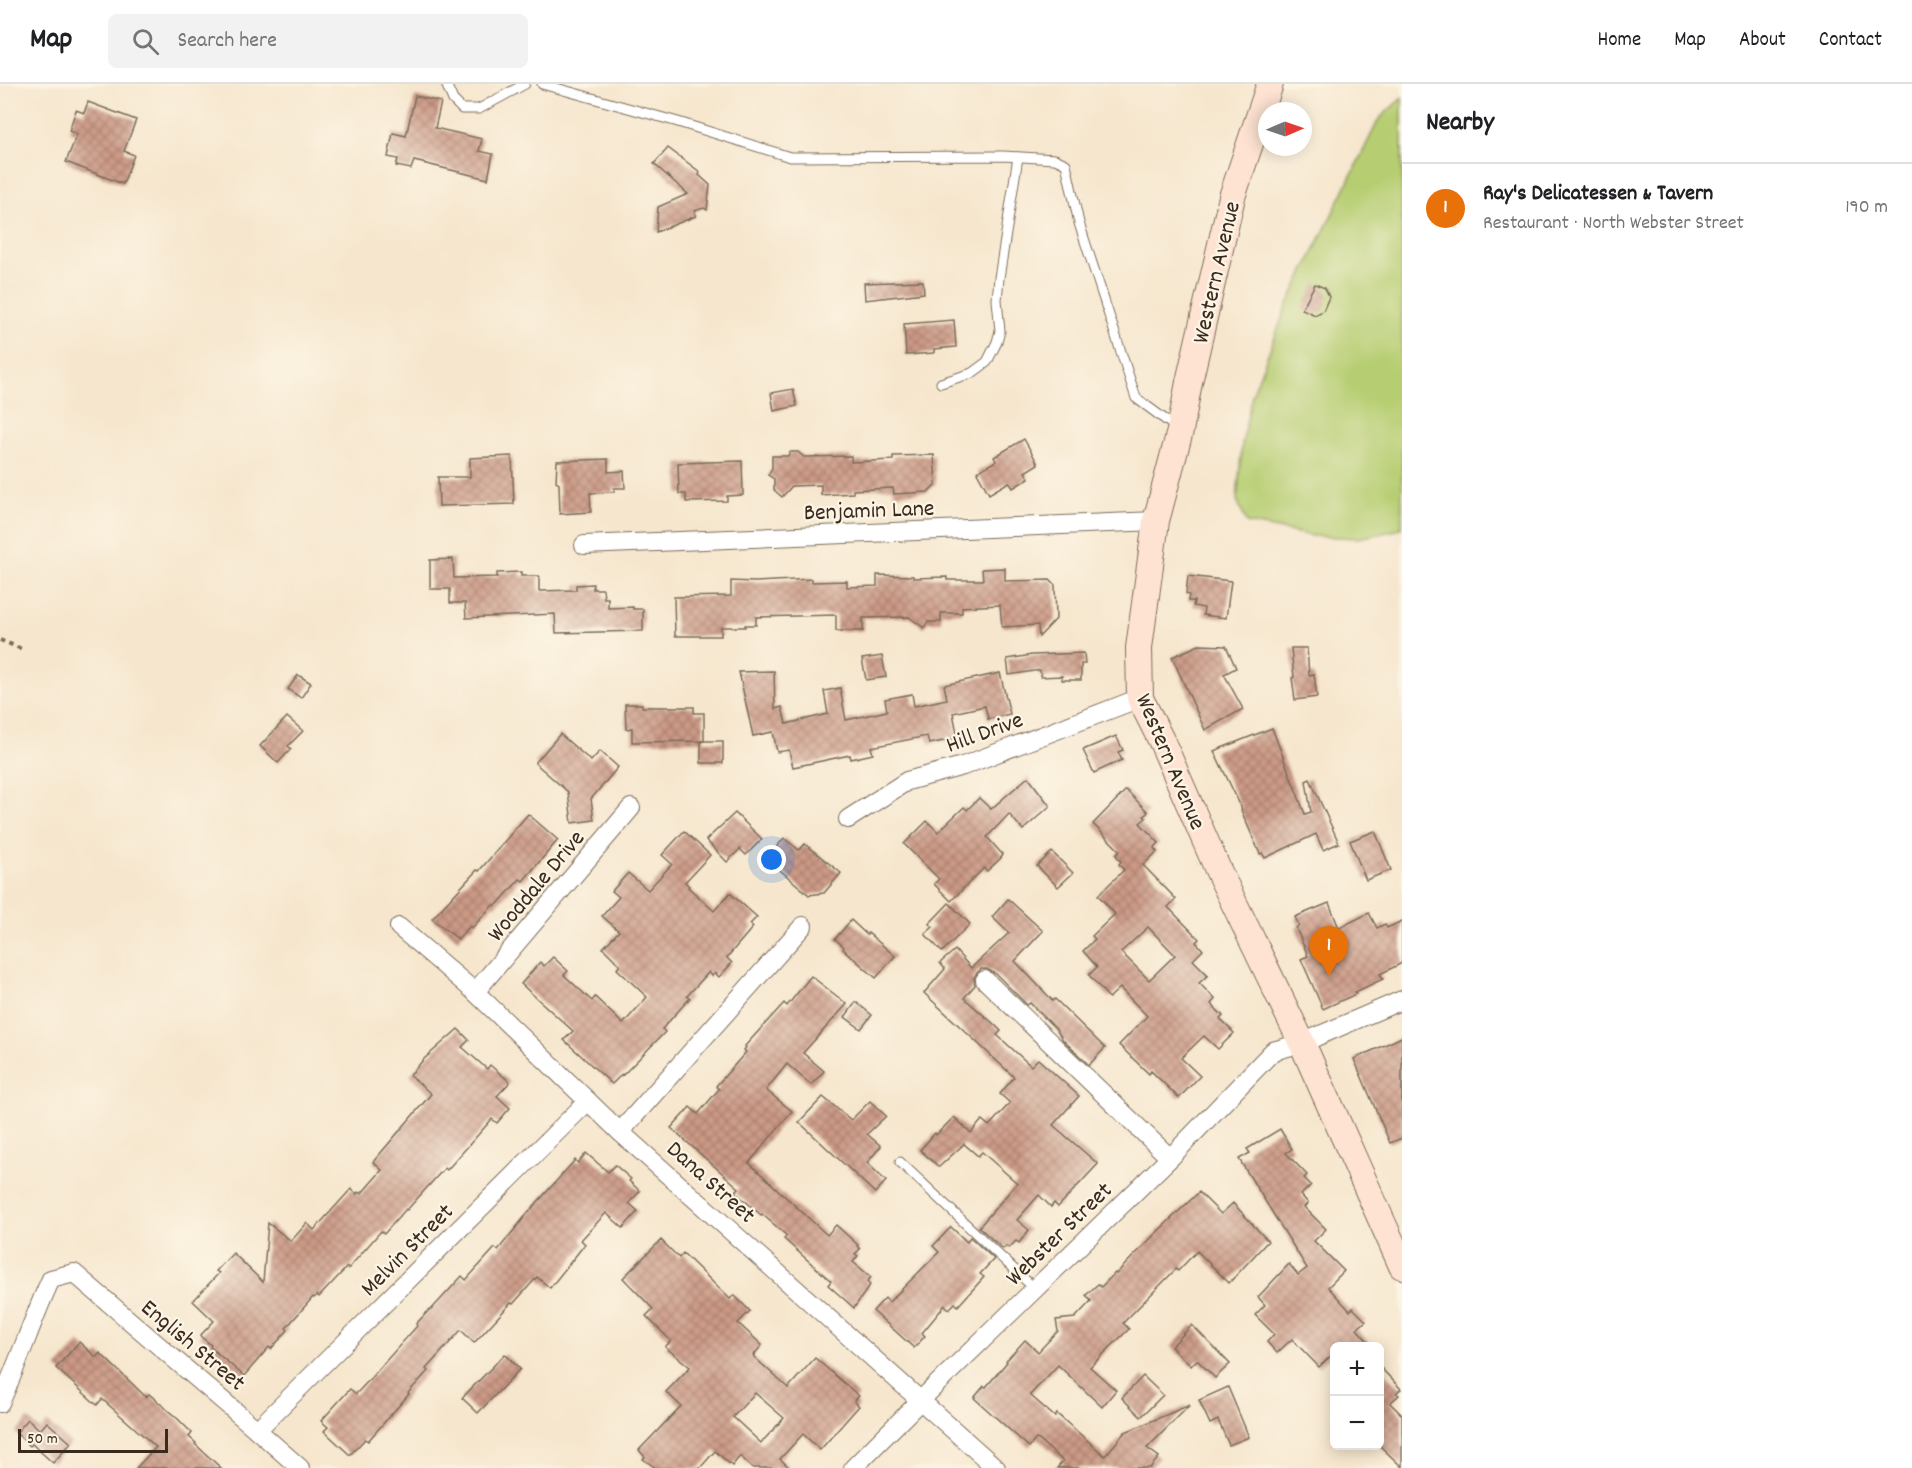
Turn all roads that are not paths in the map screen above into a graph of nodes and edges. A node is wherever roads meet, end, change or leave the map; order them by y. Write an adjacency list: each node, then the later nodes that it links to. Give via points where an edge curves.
1 (446, 84): 2 (lane, via 462,109 479,109)
2 (525, 84)
3 (542, 84): 5 (lane, via 790,158)
4 (1270, 84): 7 (street, Western Avenue, via 1232,197)
5 (1018, 157): 6 (lane, via 999,278 997,342 987,362 972,373); 7 (lane, via 1055,159 1066,164 1080,223 1136,399)
6 (941, 383)
7 (1180, 431): 8 (street, Western Avenue)
8 (1156, 521): 9 (street, Benjamin Lane); 10 (street, Western Avenue, via 1139,648)
9 (584, 545)
10 (1140, 698): 12 (street, Hill Drive, via 963,766 907,781); 18 (street, Western Avenue)
11 (631, 808): 16 (street, Wooddale Drive)
12 (848, 819)
13 (802, 926): 20 (street)
14 (399, 927): 16 (street, Dana Street)
15 (985, 980): 21 (street)
16 (475, 992): 19 (street, Dana Street)
17 (1402, 1000): 18 (street, Webster Street)
18 (1302, 1043): 21 (street, Webster Street, via 1273,1051); 23 (street, Western Avenue)
19 (588, 1101): 20 (street, Dana Street); 27 (street, Melvin Street)
20 (620, 1132): 25 (street, Dana Street)
21 (1170, 1158): 24 (street, Webster Street)
22 (900, 1162): 24 (lane)
23 (1402, 1266)
24 (1035, 1289): 25 (street, Webster Street)
25 (921, 1402): 29 (street, Webster Street); 30 (street, Dana Street)
26 (0, 1403): 27 (street, English Street, via 51,1279 74,1273)
27 (258, 1430): 28 (street, English Street)
28 (300, 1468)
29 (853, 1468)
30 (996, 1468)

